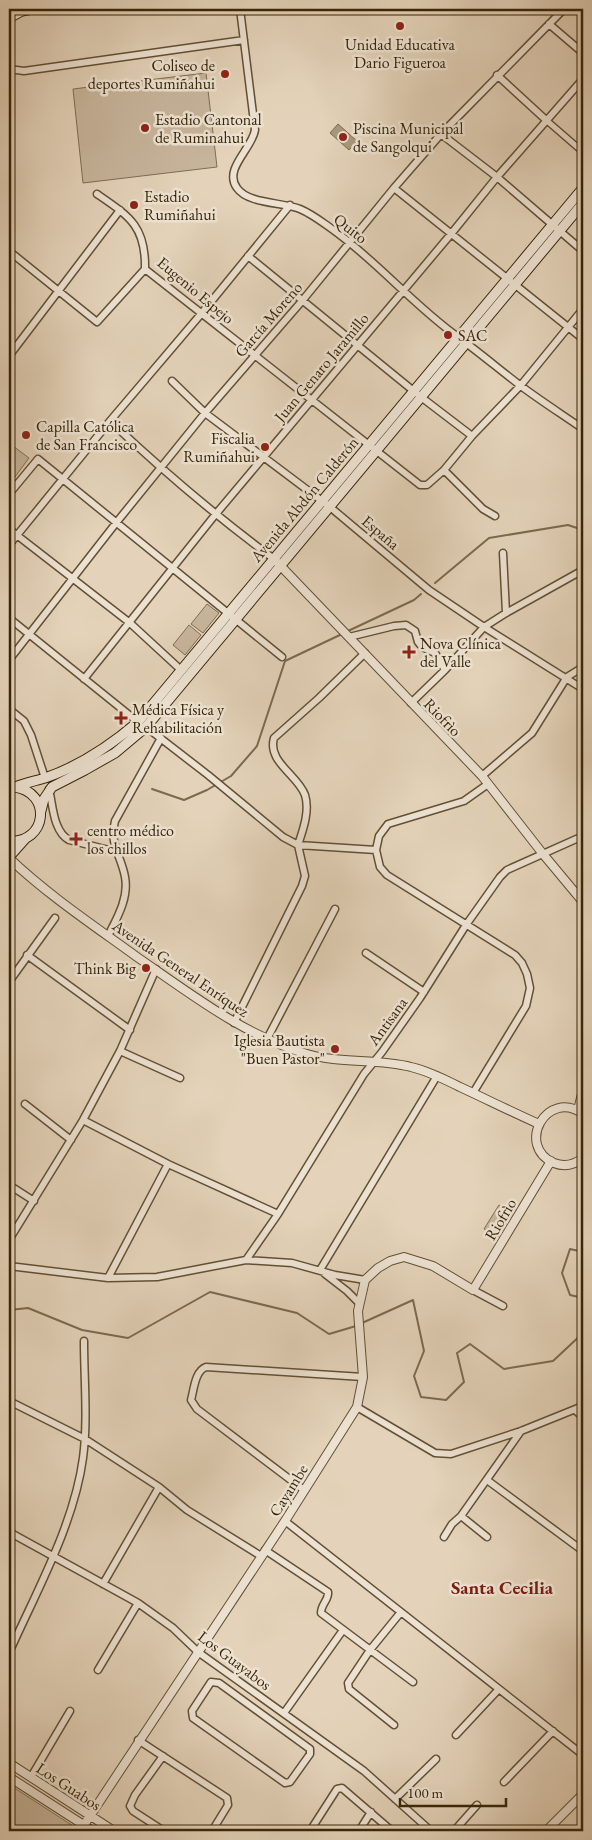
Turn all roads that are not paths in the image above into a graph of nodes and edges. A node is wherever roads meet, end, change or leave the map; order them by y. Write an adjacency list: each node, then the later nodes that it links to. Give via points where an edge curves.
1 (32, 9): 4 (main road)
2 (240, 9): 6 (street, Quito)
3 (564, 9): 5 (street, García Moreno)
4 (9, 18)
5 (549, 24): 7 (street); 9 (street, García Moreno)
6 (244, 40): 8 (street, via 24,71); 19 (street, Quito, via 255,130 234,169 233,182 244,195)
7 (583, 53)
8 (9, 69)
9 (497, 75): 11 (street); 12 (street, García Moreno)
10 (583, 79): 11 (street, Juan Genaro Jaramillo)
11 (546, 120): 13 (street); 14 (street, Juan Genaro Jaramillo)
12 (441, 134): 14 (street); 15 (street, García Moreno)
13 (583, 152)
14 (497, 177): 21 (street); 22 (street, Juan Genaro Jaramillo)
15 (394, 188): 22 (street); 23 (street, García Moreno)
16 (583, 188): 21 (main road, Avenida Abdón Calderón)
17 (97, 194): 20 (street, Eugenio Espejo)
18 (583, 204): 21 (main road, Avenida Abdón Calderón)
19 (290, 205): 23 (street, Quito, via 312,215); 26 (street)
20 (120, 210): 27 (street, Eugenio Espejo, via 142,237); 30 (street)
21 (556, 229): 25 (street); 28 (main road, Avenida Abdón Calderón); 29 (main road, Avenida Abdón Calderón)
22 (451, 234): 28 (street); 31 (street, Juan Genaro Jaramillo)
23 (350, 242): 31 (street, Quito); 32 (street, García Moreno)
24 (9, 251): 30 (street)
25 (583, 251)
26 (248, 256): 32 (street); 34 (street)
27 (145, 269): 30 (street, via 97,322); 34 (street, Eugenio Espejo)
28 (508, 279): 29 (street); 36 (main road, Avenida Abdón Calderón)
29 (515, 285): 35 (street); 38 (main road, Avenida Abdón Calderón)
30 (58, 290): 41 (street)
31 (403, 290): 36 (street, Quito); 40 (street, Juan Genaro Jaramillo)
32 (302, 301): 40 (street); 43 (street, García Moreno)
33 (583, 309): 35 (street)
34 (201, 314): 43 (street, Eugenio Espejo); 50 (street)
35 (568, 327): 37 (street); 45 (street)
36 (458, 337): 38 (street, Quito); 46 (main road, Avenida Abdón Calderón)
37 (583, 339)
38 (467, 342): 45 (street, Quito); 47 (main road, Avenida Abdón Calderón)
39 (9, 343): 41 (street)
40 (357, 346): 46 (street); 48 (street, Juan Genaro Jaramillo)
41 (15, 348): 42 (street)
42 (9, 356)
43 (254, 356): 48 (street, Eugenio Espejo); 49 (street, García Moreno)
44 (172, 381): 49 (street, España)
45 (521, 385): 51 (street, Quito); 52 (street)
46 (413, 391): 47 (street); 53 (main road, Avenida Abdón Calderón)
47 (421, 397): 52 (street); 54 (main road, Avenida Abdón Calderón)
48 (312, 400): 53 (street, Eugenio Espejo); 55 (street, Juan Genaro Jaramillo)
49 (206, 413): 55 (street, España); 56 (street, García Moreno)
50 (110, 421): 56 (street); 58 (street)
51 (582, 426)
52 (472, 436): 57 (street)
53 (369, 444): 54 (street, Eugenio Espejo); 60 (main road, Avenida Abdón Calderón)
54 (376, 452): 57 (street, Eugenio Espejo, via 420,485 427,484); 61 (main road, Avenida Abdón Calderón)
55 (264, 457): 60 (street, España); 62 (street, Juan Genaro Jaramillo)
56 (160, 468): 62 (street); 64 (street, García Moreno)
57 (444, 470): 63 (street, via 483,509)
58 (62, 479): 59 (street, via 38,459); 64 (street); 66 (street)
59 (9, 494)
60 (322, 501): 61 (street, España); 69 (main road, Avenida Abdón Calderón)
61 (330, 507): 69 (main road, Avenida Abdón Calderón); 78 (street, España, via 429,590)
62 (215, 514): 69 (street); 70 (street, Juan Genaro Jaramillo)
63 (495, 516)
64 (116, 523): 70 (street); 72 (street, García Moreno)
65 (9, 529): 66 (street)
66 (17, 536): 67 (street); 72 (street)
67 (9, 545)
68 (503, 553): 73 (street)
69 (277, 563): 74 (main road, Avenida Abdón Calderón); 76 (main road, Avenida Abdón Calderón); 80 (street, Riofrìo)
70 (172, 568): 74 (street); 77 (street, Juan Genaro Jaramillo)
71 (583, 570): 73 (street)
72 (73, 579): 77 (street); 79 (street, García Moreno)
73 (506, 613): 78 (street)
74 (227, 614): 76 (street); 85 (main road, Avenida Abdón Calderón)
75 (9, 618): 79 (street)
76 (235, 620): 82 (street); 92 (main road, Avenida Abdón Calderón)
77 (130, 623): 85 (street); 88 (street, Juan Genaro Jaramillo)
78 (484, 627): 86 (street); 87 (street, España)
79 (28, 634): 83 (street, García Moreno); 88 (street)
80 (348, 636): 81 (street, Riofrìo); 86 (street, via 406,625 415,631 418,642 434,653)
81 (365, 653): 90 (street, Riofrìo); 103 (street, via 274,738 274,754 305,796 306,814)
82 (282, 657)
83 (9, 660)
84 (583, 667): 87 (street)
85 (181, 670): 92 (main road, Avenida Abdón Calderón)
86 (445, 670): 90 (street)
87 (567, 677): 89 (street, España); 94 (street, via 532,733)
88 (84, 679): 92 (street)
89 (583, 689)
90 (411, 703): 94 (street, Riofrìo)
91 (9, 709): 95 (street, via 24,721)
92 (142, 724): 93 (street); 95 (main road, Avenida Abdón Calderón, via 107,748); 98 (main road, Avenida Abdón Calderón, via 114,753)
93 (161, 738): 103 (street, via 283,837); 105 (street, via 115,821 112,838)
94 (482, 776): 96 (street, Riofrìo)
95 (45, 778): 97 (main road, Avenida Abdón Calderón)
96 (488, 784): 104 (street, via 464,801 388,824 379,836); 106 (street, Riofrìo)
97 (12, 787): 99 (main road, via 35,797)
98 (49, 789): 99 (main road); 105 (street, via 56,823 64,838)
99 (41, 812): 102 (main road, via 35,831)
100 (583, 836): 106 (street, Antisana)
101 (9, 841): 102 (main road)
102 (22, 842): 107 (main road); 108 (street, via 18,858)
103 (298, 845): 104 (street); 119 (street, via 305,876 302,886)
104 (376, 850): 112 (street, via 380,867 387,875)
105 (117, 852): 113 (street, via 125,878 125,895)
106 (543, 854): 109 (street, Riofrìo); 112 (street, Antisana, via 504,873)
107 (9, 858): 108 (street, Avenida General Enríquez)
108 (21, 869): 113 (street, Avenida General Enríquez)
109 (583, 902)
110 (335, 910): 121 (street)
111 (54, 918): 115 (street)
112 (466, 925): 118 (street, Antisana); 127 (street, via 515,954 522,963 530,988 526,1006)
113 (108, 936): 116 (street, Avenida General Enríquez)
114 (366, 953): 118 (street)
115 (27, 955): 117 (street); 120 (street)
116 (156, 970): 119 (street, Avenida General Enríquez); 120 (street)
117 (11, 979)
118 (424, 992): 123 (street, Antisana)
119 (234, 1023): 121 (street, Avenida General Enríquez)
120 (130, 1030): 122 (street)
121 (267, 1039): 123 (street, Avenida General Enríquez, via 315,1056)
122 (120, 1052): 125 (street); 130 (street)
123 (374, 1062): 124 (street, Avenida General Enríquez, via 412,1067); 138 (street, Antisana)
124 (437, 1076): 127 (street, Avenida General Enríquez); 142 (street)
125 (180, 1078)
126 (583, 1090): 129 (street)
127 (473, 1092): 131 (street, Avenida General Enríquez)
128 (25, 1104): 132 (street)
129 (581, 1112): 131 (street, via 560,1107 551,1110)
130 (83, 1120): 132 (street); 135 (street)
131 (538, 1124): 134 (street, via 536,1141 544,1156)
132 (71, 1140): 137 (street)
133 (583, 1158): 134 (street, via 575,1164 566,1165)
134 (551, 1161): 145 (street, Riofrìo)
135 (168, 1164): 138 (street); 143 (street)
136 (9, 1186): 137 (street)
137 (34, 1201): 139 (street)
138 (278, 1214): 140 (street, Antisana)
139 (9, 1240)
140 (246, 1260): 142 (street, via 292,1263); 143 (street, via 157,1277)
141 (9, 1266): 143 (street)
142 (320, 1270): 144 (street); 147 (street)
143 (108, 1278)
144 (365, 1280): 145 (street, via 378,1268 404,1257 433,1266); 147 (street, Cayambe)
145 (473, 1290): 146 (street)
146 (503, 1306)
147 (359, 1307): 149 (street, Cayambe)
148 (84, 1341): 156 (street)
149 (363, 1378): 152 (street, Cayambe); 159 (street, via 206,1367 198,1374 191,1400 197,1410)
150 (9, 1402): 156 (street)
151 (583, 1406): 153 (street)
152 (357, 1407): 155 (street, via 441,1454 451,1454); 159 (street, Cayambe)
153 (575, 1410): 154 (street); 155 (street)
154 (583, 1417)
155 (521, 1431): 157 (street)
156 (85, 1439): 158 (street); 167 (street, via 73,1505)
157 (487, 1480): 160 (street); 165 (street)
158 (158, 1487): 166 (street, via 187,1510); 168 (street)
159 (304, 1490): 161 (street, Cayambe)
160 (461, 1516): 163 (street); 164 (street)
161 (285, 1521): 166 (street, Cayambe); 170 (street)
162 (9, 1532): 167 (street, Los Guayabos)
163 (444, 1536)
164 (487, 1537)
165 (583, 1551)
166 (263, 1553): 171 (street, via 328,1592 321,1613); 173 (street, Cayambe)
167 (53, 1556): 168 (street, Los Guayabos); 174 (street)
168 (103, 1584): 169 (street, Los Guayabos)
169 (138, 1603): 173 (street, Los Guayabos, via 174,1628); 175 (street)
170 (401, 1612): 172 (street); 177 (street)
171 (343, 1630): 172 (street); 180 (street)
172 (370, 1650): 176 (street); 182 (street, via 348,1686)
173 (198, 1652): 178 (street, Los Guayabos); 185 (street, Cayambe)
174 (9, 1653)
175 (98, 1670)
176 (413, 1682)
177 (499, 1689): 183 (street); 184 (street)
178 (274, 1706): 180 (street, Los Guayabos); 181 (street)
179 (70, 1711): 191 (street)
180 (284, 1713): 194 (street, Los Guayabos, via 360,1768)
181 (266, 1717): 181 (street, via 215,1682 211,1682 191,1714 287,1784 311,1752)
182 (394, 1725)
183 (553, 1732): 186 (street); 192 (street)
184 (456, 1735)
185 (138, 1740): 187 (street); 197 (street, Cayambe)
186 (583, 1755)
187 (163, 1756): 201 (street, via 130,1806); 202 (street, via 228,1798 228,1805)
188 (436, 1759): 194 (street)
189 (9, 1763): 191 (street, Los Guabos)
190 (9, 1777): 198 (street, Los Guabos)
191 (30, 1777): 197 (street, Los Guabos)
192 (504, 1782)
193 (583, 1794): 208 (street)
194 (395, 1799): 206 (street, Los Guayabos)
195 (477, 1806): 207 (street)
196 (372, 1812): 203 (street, via 340,1788); 204 (street); 205 (street)
197 (90, 1816): 198 (street, Cayambe); 200 (street, Los Guabos)
198 (84, 1825): 199 (street, Los Guabos)
199 (93, 1831)
200 (114, 1831)
201 (164, 1831)
202 (212, 1831)
203 (310, 1831)
204 (359, 1831)
205 (392, 1831)
206 (431, 1831)
207 (454, 1831)
208 (546, 1831)

